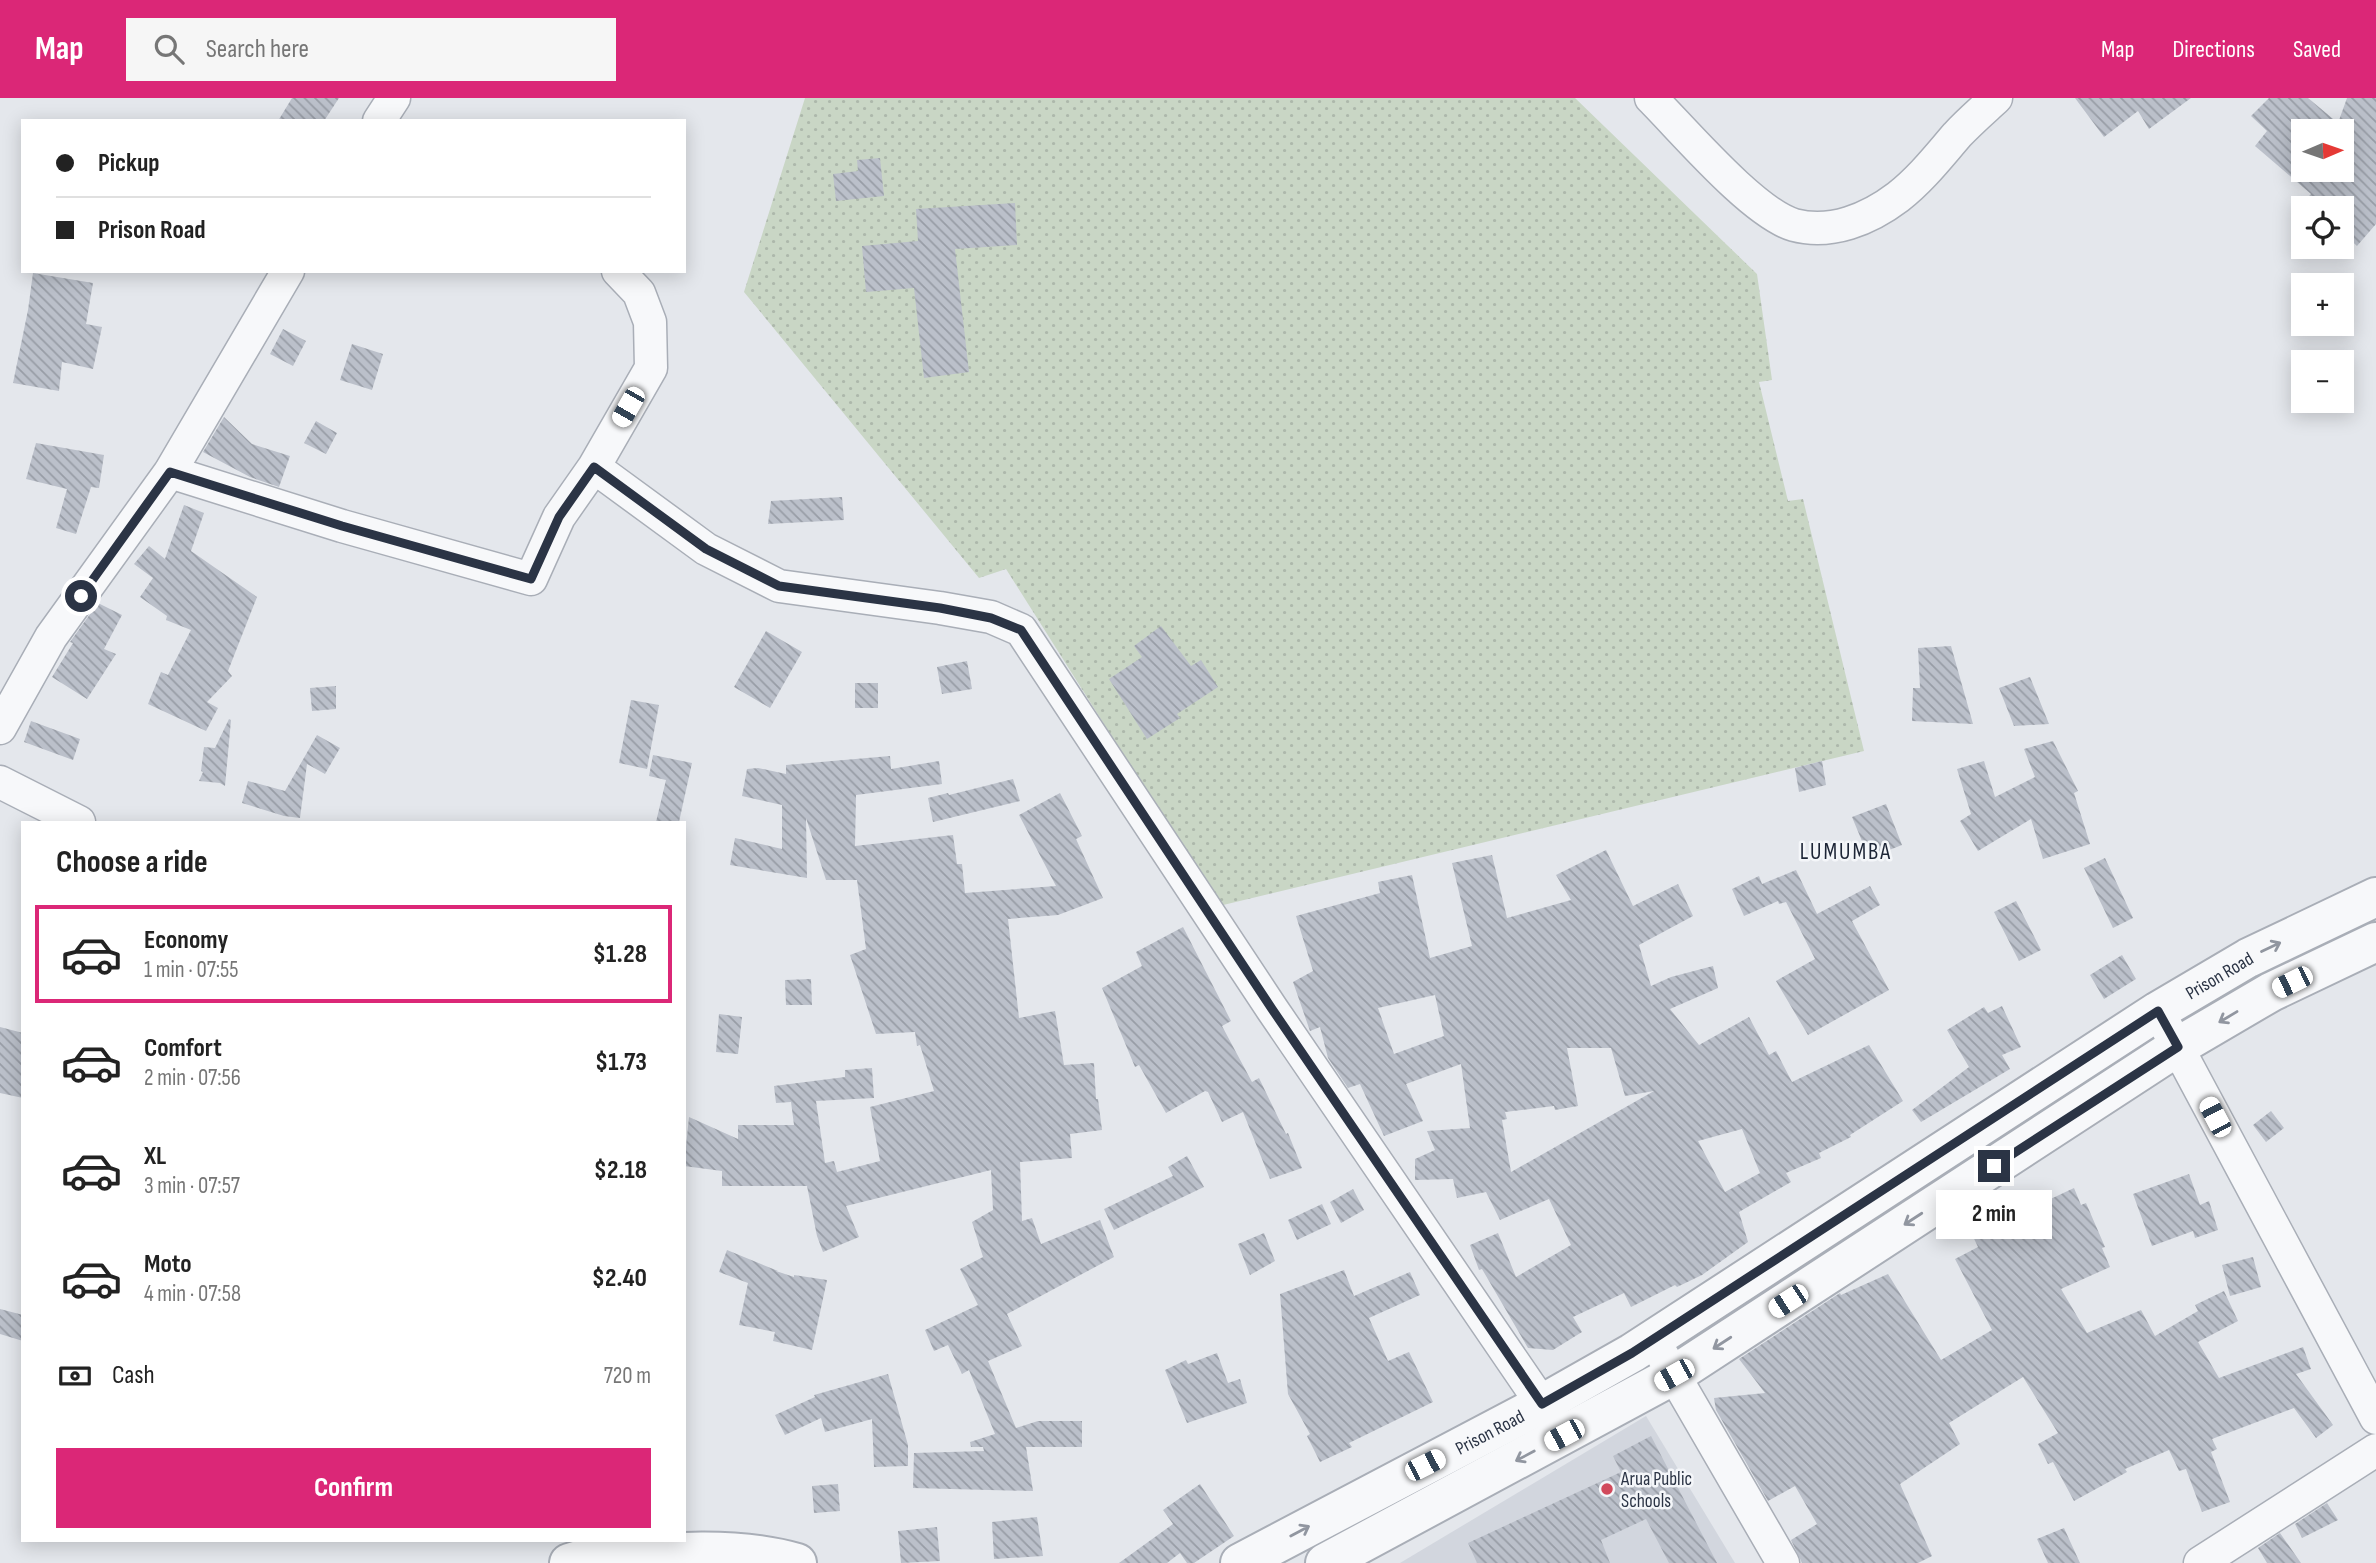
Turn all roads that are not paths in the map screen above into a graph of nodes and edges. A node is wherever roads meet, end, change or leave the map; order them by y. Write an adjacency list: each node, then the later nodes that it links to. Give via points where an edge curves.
1 (394, 98): 4 (street)
2 (1651, 98): 3 (street, via 1753,201 1793,224 1821,228 1850,225 1896,198)
3 (1996, 98)
4 (380, 119)
5 (287, 273): 8 (street)
6 (620, 273): 7 (street, via 639,293 650,322 651,368)
7 (594, 467): 8 (street, via 559,517 531,579); 18 (street, via 706,549 779,586 953,610 1021,630)
8 (170, 472): 9 (street, via 51,637)
9 (0, 728)
10 (0, 782): 11 (street)
11 (77, 821)
12 (2376, 897): 14 (street, Prison Road, one-way to 12, via 2248,958)
13 (2376, 942): 15 (street, Prison Road, one-way to 15, via 2271,992)
14 (2158, 1011): 15 (street); 16 (street, Prison Road)
15 (2178, 1047): 17 (street, Prison Road, one-way to 17); 19 (street)
16 (1653, 1339): 17 (street); 18 (street, Prison Road)
17 (1674, 1375): 20 (street, Prison Road); 26 (street)
18 (1542, 1404): 20 (street); 24 (street, Prison Road, one-way to 18)
19 (2376, 1418)
20 (1564, 1435): 25 (street, Prison Road, one-way to 25)
21 (2376, 1450): 27 (street)
22 (569, 1563): 23 (street, via 686,1550 778,1557)
23 (797, 1563)
24 (1240, 1563)
25 (1325, 1563)
26 (1783, 1563)
27 (2200, 1563)

